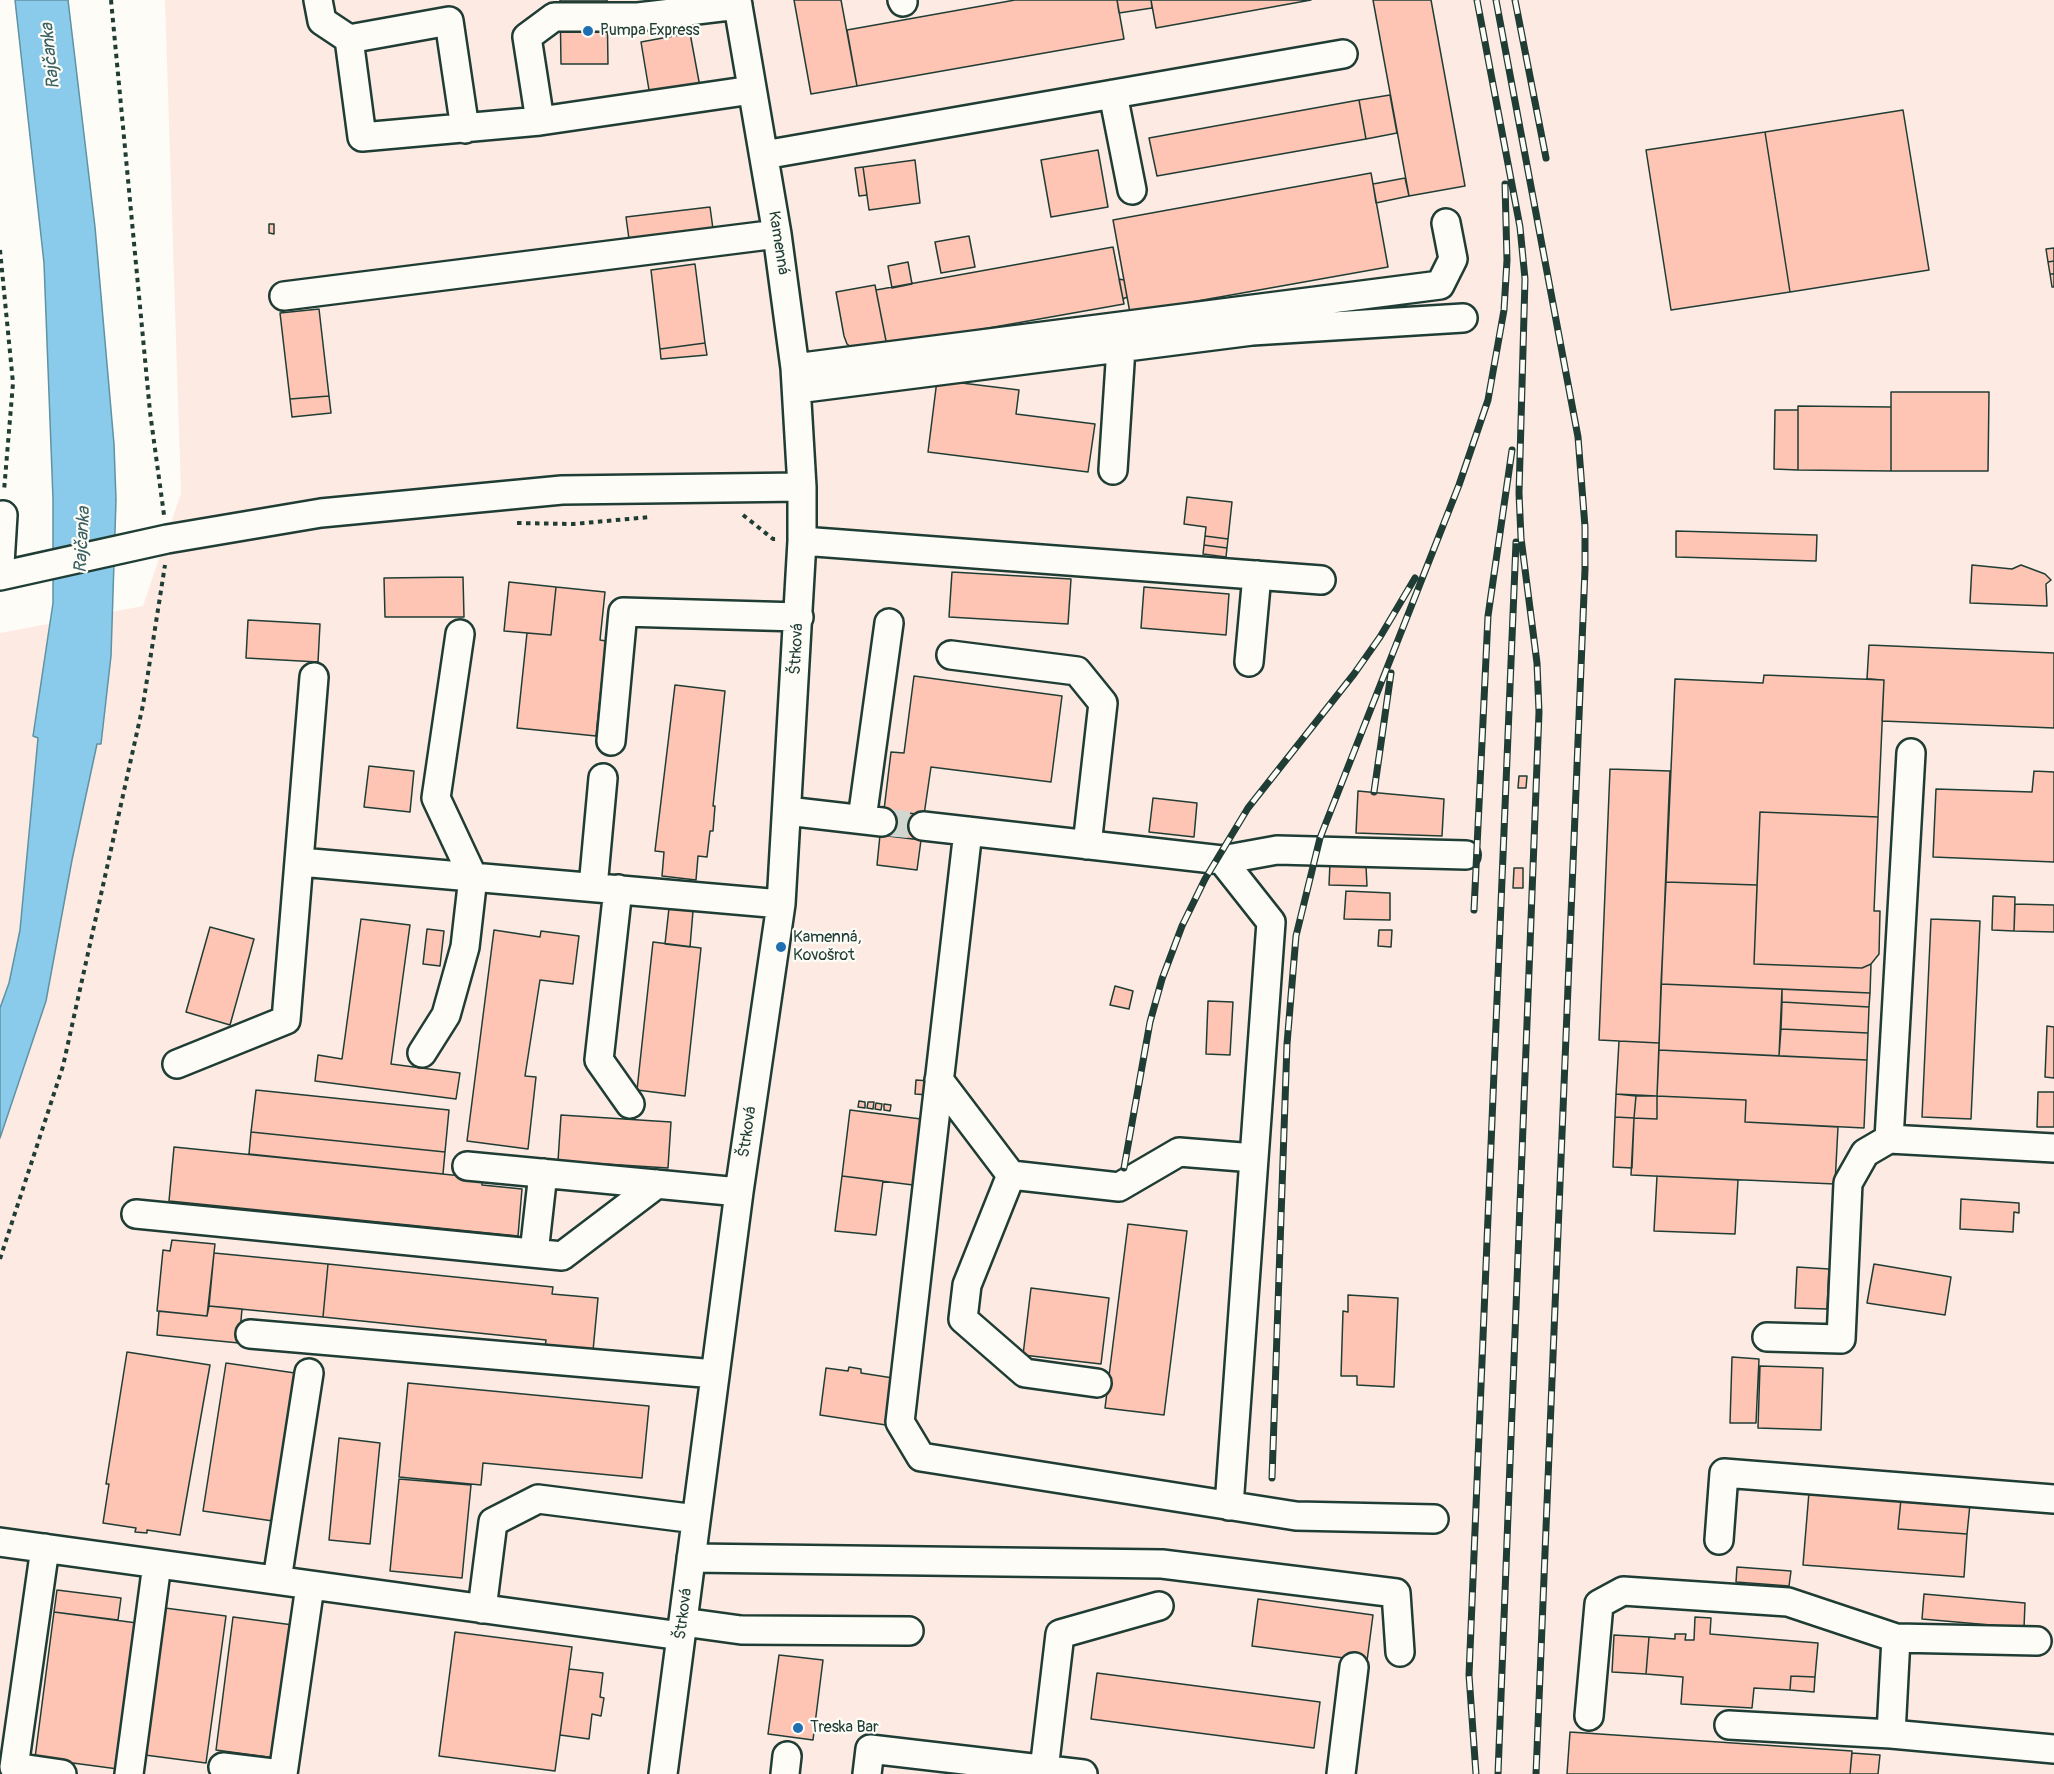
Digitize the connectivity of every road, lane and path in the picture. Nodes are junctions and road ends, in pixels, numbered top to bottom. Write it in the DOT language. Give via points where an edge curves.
graph roads {
  1 [pos="111,0"];
  2 [pos="318,0"];
  3 [pos="737,3"];
  4 [pos="349,39"];
  5 [pos="1343,54"];
  6 [pos="752,90"];
  7 [pos="1113,94"];
  8 [pos="540,121"];
  9 [pos="465,129"];
  10 [pos="764,155"];
  11 [pos="1132,190"];
  12 [pos="1446,223"];
  13 [pos="777,234"];
  14 [pos="0,250"];
  15 [pos="284,296"];
  16 [pos="1463,318"];
  17 [pos="1121,348"];
  18 [pos="796,378"];
  19 [pos="1113,470"];
  20 [pos="802,488"];
  21 [pos="736,512"];
  22 [pos="3,515"];
  23 [pos="654,517"];
  24 [pos="505,523"];
  25 [pos="802,541"];
  26 [pos="160,551"];
  27 [pos="7,570"];
  28 [pos="1257,575"];
  29 [pos="1321,580"];
  30 [pos="799,617"];
  31 [pos="889,623"];
  32 [pos="460,634"];
  33 [pos="951,655"];
  34 [pos="1249,662"];
  35 [pos="314,677"];
  36 [pos="610,741"];
  37 [pos="1911,753"];
  38 [pos="603,778"];
  39 [pos="787,811"];
  40 [pos="923,826"];
  41 [pos="968,831"];
  42 [pos="1087,845"];
  43 [pos="1466,855"];
  44 [pos="1222,860"];
  45 [pos="300,862"];
  46 [pos="473,876"];
  47 [pos="606,888"];
  48 [pos="781,904"];
  49 [pos="422,1053"];
  50 [pos="177,1064"];
  51 [pos="939,1080"];
  52 [pos="630,1104"];
  53 [pos="1889,1139"];
  54 [pos="2054,1148"];
  55 [pos="1254,1158"];
  56 [pos="467,1166"];
  57 [pos="543,1173"];
  58 [pos="1011,1175"];
  59 [pos="657,1184"];
  60 [pos="739,1192"];
  61 [pos="136,1214"];
  62 [pos="534,1253"];
  63 [pos="0,1259"];
  64 [pos="249,1334"];
  65 [pos="1767,1337"];
  66 [pos="309,1373"];
  67 [pos="716,1374"];
  68 [pos="1097,1383"];
  69 [pos="2054,1498"];
  70 [pos="1229,1506"];
  71 [pos="696,1519"];
  72 [pos="1434,1519"];
  73 [pos="1719,1540"];
  74 [pos="0,1542"];
  75 [pos="45,1548"];
  76 [pos="691,1558"];
  77 [pos="157,1564"];
  78 [pos="277,1580"];
  79 [pos="310,1586"];
  80 [pos="1159,1606"];
  81 [pos="482,1609"];
  82 [pos="682,1629"];
  83 [pos="909,1631"];
  84 [pos="1896,1638"];
  85 [pos="2037,1641"];
  86 [pos="1400,1652"];
  87 [pos="1354,1667"];
  88 [pos="1589,1716"];
  89 [pos="1729,1725"];
  90 [pos="1891,1734"];
  91 [pos="2054,1749"];
  92 [pos="223,1767"];
  93 [pos="1005,1770"];
  94 [pos="1044,1770"];
  95 [pos="62,1774"];
  96 [pos="129,1774"];
  97 [pos="282,1774"];
  98 [pos="663,1774"];
  99 [pos="867,1774"];
  100 [pos="1083,1774"];
  101 [pos="1341,1774"];
  1 -- 26 [label="path"];
  2 -- 4 [label="street" via="322,21"];
  3 -- 6 [label="street, Kamenná"];
  3 -- 8 [label="street" via="638,17 554,17 527,37"];
  4 -- 9 [label="street" via="362,137"];
  4 -- 9 [label="street" via="448,21"];
  5 -- 7 [label="street"];
  6 -- 8 [label="street"];
  6 -- 10 [label="street, Kamenná"];
  7 -- 10 [label="street"];
  7 -- 11 [label="street"];
  8 -- 9 [label="street"];
  10 -- 13 [label="street, Kamenná"];
  12 -- 18 [label="street" via="1453,260 1440,285"];
  13 -- 15 [label="street"];
  13 -- 18 [label="street, Kamenná"];
  14 -- 22 [label="path" via="13,383"];
  16 -- 17 [label="street" via="1252,331"];
  17 -- 18 [label="street"];
  17 -- 19 [label="street"];
  18 -- 20 [label="street, Kamenná"];
  20 -- 25 [label="street, Štrková"];
  20 -- 26 [label="street" via="561,490 321,513"];
  21 -- 25 [label="path" via="773,539"];
  22 -- 27 [label="street"];
  23 -- 24 [label="path" via="573,524"];
  25 -- 28 [label="street"];
  25 -- 30 [label="street, Štrková"];
  26 -- 27 [label="street"];
  26 -- 63 [label="path" via="144,705 63,1066"];
  28 -- 29 [label="street"];
  28 -- 34 [label="street"];
  30 -- 36 [label="street" via="623,612"];
  30 -- 39 [label="street, Štrková"];
  31 -- 39 [label="street" via="872,820"];
  32 -- 46 [label="street" via="436,798"];
  33 -- 42 [label="street" via="1077,670 1103,703"];
  35 -- 45 [label="street"];
  37 -- 53 [label="street"];
  38 -- 47 [label="street"];
  39 -- 48 [label="street, Štrková"];
  40 -- 41 [label="street"];
  41 -- 42 [label="street"];
  41 -- 51 [label="street"];
  42 -- 44 [label="street"];
  43 -- 44 [label="street" via="1277,850"];
  44 -- 55 [label="street" via="1271,921"];
  45 -- 46 [label="street"];
  45 -- 50 [label="street" via="286,1020"];
  46 -- 47 [label="street"];
  46 -- 49 [label="street" via="465,947 446,1015"];
  47 -- 48 [label="street"];
  47 -- 52 [label="street" via="599,1060"];
  48 -- 60 [label="street, Štrková"];
  51 -- 58 [label="street"];
  51 -- 70 [label="street" via="900,1422 921,1457"];
  53 -- 54 [label="street"];
  53 -- 65 [label="street" via="1865,1153 1848,1183 1841,1339"];
  55 -- 58 [label="street" via="1179,1152 1119,1186"];
  55 -- 70 [label="street"];
  56 -- 57 [label="street"];
  57 -- 59 [label="street"];
  57 -- 62 [label="street"];
  58 -- 68 [label="street" via="967,1285 963,1319 1025,1372"];
  59 -- 60 [label="street"];
  59 -- 62 [label="street" via="562,1256"];
  60 -- 67 [label="street, Štrková"];
  61 -- 62 [label="street"];
  64 -- 67 [label="street"];
  66 -- 78 [label="street"];
  67 -- 71 [label="street, Štrková"];
  69 -- 73 [label="street" via="1724,1473"];
  70 -- 72 [label="street" via="1296,1516"];
  71 -- 76 [label="street, Štrková"];
  71 -- 81 [label="street" via="538,1499 493,1522"];
  74 -- 75 [label="street"];
  75 -- 77 [label="street"];
  75 -- 95 [label="street" via="14,1767"];
  76 -- 82 [label="street, Štrková"];
  76 -- 86 [label="street" via="1162,1564 1396,1593"];
  77 -- 78 [label="street"];
  77 -- 96 [label="street"];
  78 -- 79 [label="street"];
  79 -- 81 [label="street"];
  79 -- 97 [label="street"];
  80 -- 94 [label="street" via="1060,1634"];
  81 -- 82 [label="street"];
  82 -- 83 [label="street"];
  82 -- 98 [label="street, Štrková"];
  84 -- 85 [label="street"];
  84 -- 88 [label="street" via="1788,1602 1623,1591 1599,1604"];
  84 -- 90 [label="street"];
  87 -- 101 [label="street"];
  89 -- 90 [label="street"];
  90 -- 91 [label="street"];
  92 -- 97 [label="street"];
  93 -- 94 [label="street"];
  93 -- 99 [label="street" via="870,1749"];
  94 -- 100 [label="street"];
}
